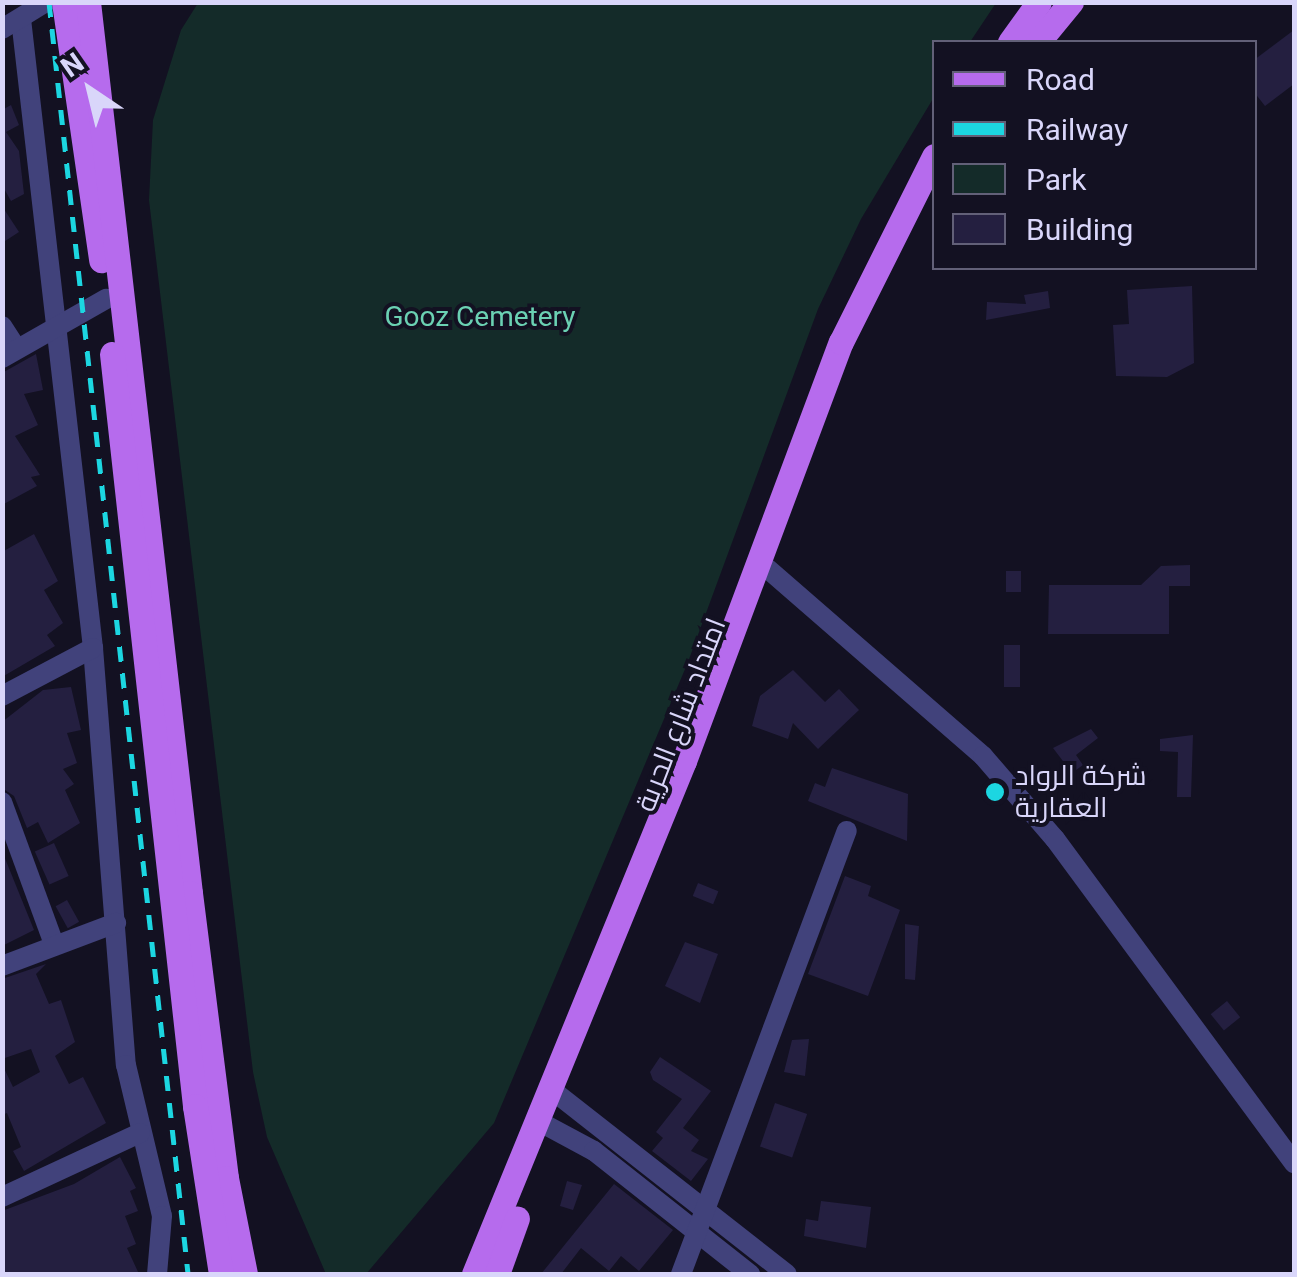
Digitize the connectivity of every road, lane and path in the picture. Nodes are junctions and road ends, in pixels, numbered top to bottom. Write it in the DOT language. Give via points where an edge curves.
graph roads {
  1 [pos="46,2"];
  2 [pos="64,2"];
  3 [pos="88,2"];
  4 [pos="1039,2"];
  5 [pos="1070,2"];
  6 [pos="12,24"];
  7 [pos="1011,40"];
  8 [pos="1040,40"];
  9 [pos="932,160"];
  10 [pos="932,187"];
  11 [pos="106,298"];
  12 [pos="2,326"];
  13 [pos="53,327"];
  14 [pos="10,354"];
  15 [pos="768,569"];
  16 [pos="94,648"];
  17 [pos="2,696"];
  18 [pos="2,802"];
  19 [pos="847,831"];
  20 [pos="116,923"];
  21 [pos="54,944"];
  22 [pos="2,966"];
  23 [pos="558,1094"];
  24 [pos="546,1125"];
  25 [pos="140,1133"];
  26 [pos="1294,1163"];
  27 [pos="5,1190"];
  28 [pos="704,1212"];
  29 [pos="697,1233"];
  30 [pos="157,1274"];
  31 [pos="220,1274"];
  32 [pos="245,1274"];
  33 [pos="474,1274"];
  34 [pos="497,1274"];
  35 [pos="681,1274"];
  36 [pos="750,1274"];
  37 [pos="787,1274"];
  1 -- 6 [label="street"];
  2 -- 11 [label="main road"];
  3 -- 32 [label="main road" via="207,1026"];
  4 -- 7 [label="main road"];
  5 -- 8 [label="main road"];
  6 -- 13 [label="street"];
  9 -- 23 [label="main road" via="841,342"];
  10 -- 15 [label="main road, امتداد شارع الحرية" via="853,344"];
  11 -- 13 [label="street"];
  11 -- 31 [label="main road" via="195,1106"];
  12 -- 14 [label="street"];
  13 -- 14 [label="street"];
  13 -- 16 [label="street"];
  15 -- 23 [label="main road, امتداد شارع الحرية"];
  15 -- 26 [label="street" via="983,756 1055,839"];
  16 -- 17 [label="street"];
  16 -- 20 [label="street"];
  18 -- 21 [label="street"];
  19 -- 28 [label="street"];
  20 -- 21 [label="street"];
  20 -- 25 [label="street" via="126,1065"];
  21 -- 22 [label="street"];
  23 -- 24 [label="main road"];
  23 -- 28 [label="street"];
  24 -- 29 [label="street" via="594,1152"];
  24 -- 33 [label="main road"];
  24 -- 34 [label="main road"];
  25 -- 27 [label="street"];
  25 -- 30 [label="street" via="162,1216"];
  28 -- 29 [label="street"];
  28 -- 37 [label="street"];
  29 -- 35 [label="street"];
  29 -- 36 [label="street"];
}
